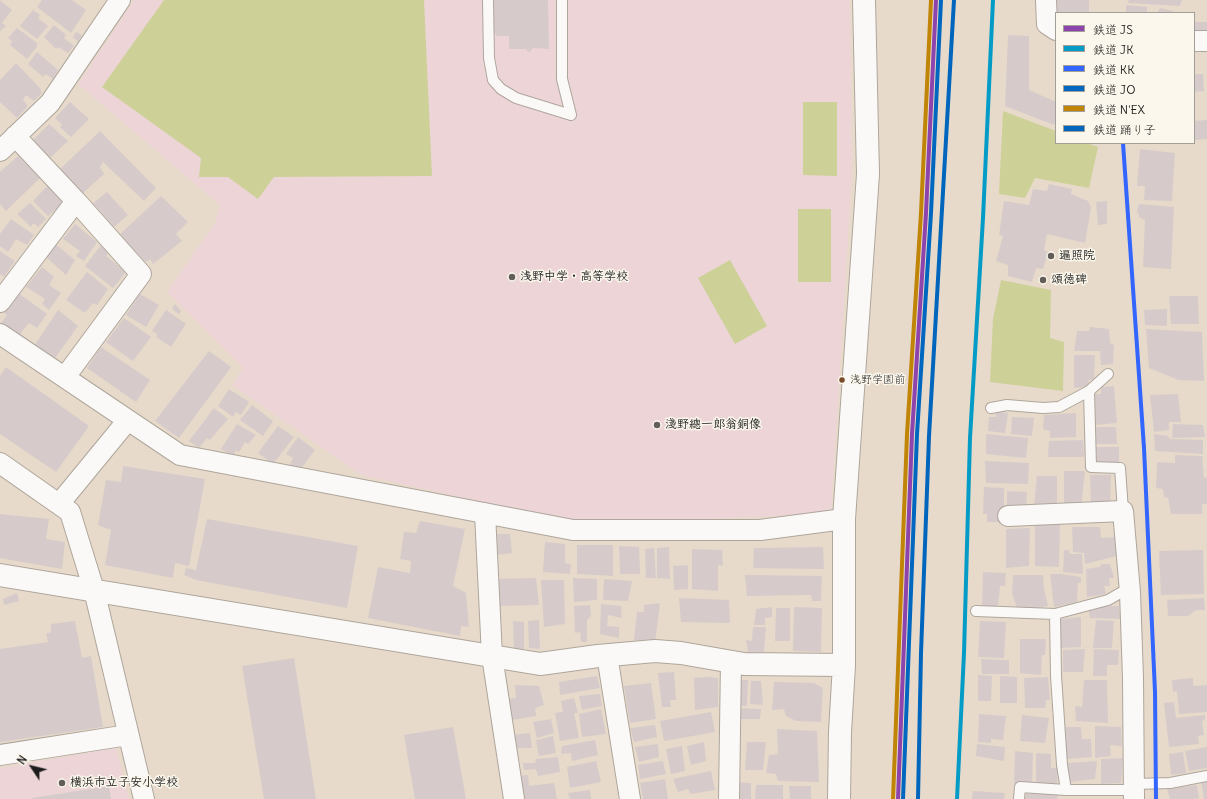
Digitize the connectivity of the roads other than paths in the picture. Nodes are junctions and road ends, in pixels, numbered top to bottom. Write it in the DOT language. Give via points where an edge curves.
graph roads {
  1 [pos="120,0"];
  2 [pos="488,0"];
  3 [pos="562,0"];
  4 [pos="864,0"];
  5 [pos="1046,0"];
  6 [pos="1055,29"];
  7 [pos="1195,41"];
  8 [pos="1207,41"];
  9 [pos="15,136"];
  10 [pos="0,151"];
  11 [pos="76,201"];
  12 [pos="0,302"];
  13 [pos="0,334"];
  14 [pos="1108,374"];
  15 [pos="65,377"];
  16 [pos="1089,391"];
  17 [pos="991,408"];
  18 [pos="128,420"];
  19 [pos="0,463"];
  20 [pos="59,504"];
  21 [pos="1123,511"];
  22 [pos="485,513"];
  23 [pos="1008,516"];
  24 [pos="844,519"];
  25 [pos="0,574"];
  26 [pos="1129,588"];
  27 [pos="94,590"];
  28 [pos="976,611"];
  29 [pos="1055,614"];
  30 [pos="607,655"];
  31 [pos="492,656"];
  32 [pos="731,662"];
  33 [pos="844,665"];
  34 [pos="128,735"];
  35 [pos="0,755"];
  36 [pos="1207,776"];
  37 [pos="1066,790"];
  38 [pos="1134,791"];
  39 [pos="144,799"];
  40 [pos="514,799"];
  41 [pos="630,799"];
  42 [pos="729,799"];
  43 [pos="839,799"];
  44 [pos="1019,799"];
  1 -- 9 [label="street" via="50,103"];
  2 -- 3 [label="lane" via="489,58 493,80 501,89 516,98 571,115 562,79"];
  4 -- 24 [label="street" via="868,174"];
  5 -- 6 [label="street" via="1046,24"];
  7 -- 8 [label="street"];
  9 -- 10 [label="street"];
  9 -- 11 [label="street"];
  11 -- 12 [label="street"];
  11 -- 15 [label="street" via="141,274"];
  13 -- 15 [label="street"];
  14 -- 16 [label="lane"];
  15 -- 18 [label="street"];
  16 -- 17 [label="lane" via="1059,408 1007,404"];
  16 -- 21 [label="lane" via="1092,467 1120,468"];
  18 -- 20 [label="street"];
  18 -- 22 [label="street" via="180,455"];
  19 -- 20 [label="street"];
  20 -- 27 [label="street" via="70,512"];
  21 -- 23 [label="street"];
  21 -- 26 [label="street"];
  22 -- 24 [label="street" via="573,530 760,530"];
  22 -- 31 [label="street"];
  24 -- 33 [label="street"];
  25 -- 27 [label="street"];
  26 -- 29 [label="lane" via="1108,600"];
  26 -- 38 [label="street"];
  27 -- 31 [label="street"];
  27 -- 34 [label="street"];
  28 -- 29 [label="lane"];
  29 -- 37 [label="lane" via="1056,676"];
  30 -- 31 [label="street" via="540,664"];
  30 -- 32 [label="street" via="655,651"];
  30 -- 41 [label="street"];
  31 -- 40 [label="street"];
  32 -- 33 [label="street"];
  32 -- 42 [label="street"];
  33 -- 43 [label="street"];
  34 -- 35 [label="street"];
  34 -- 39 [label="street"];
  36 -- 38 [label="lane"];
  37 -- 38 [label="lane"];
  37 -- 44 [label="lane" via="1020,788"];
}
